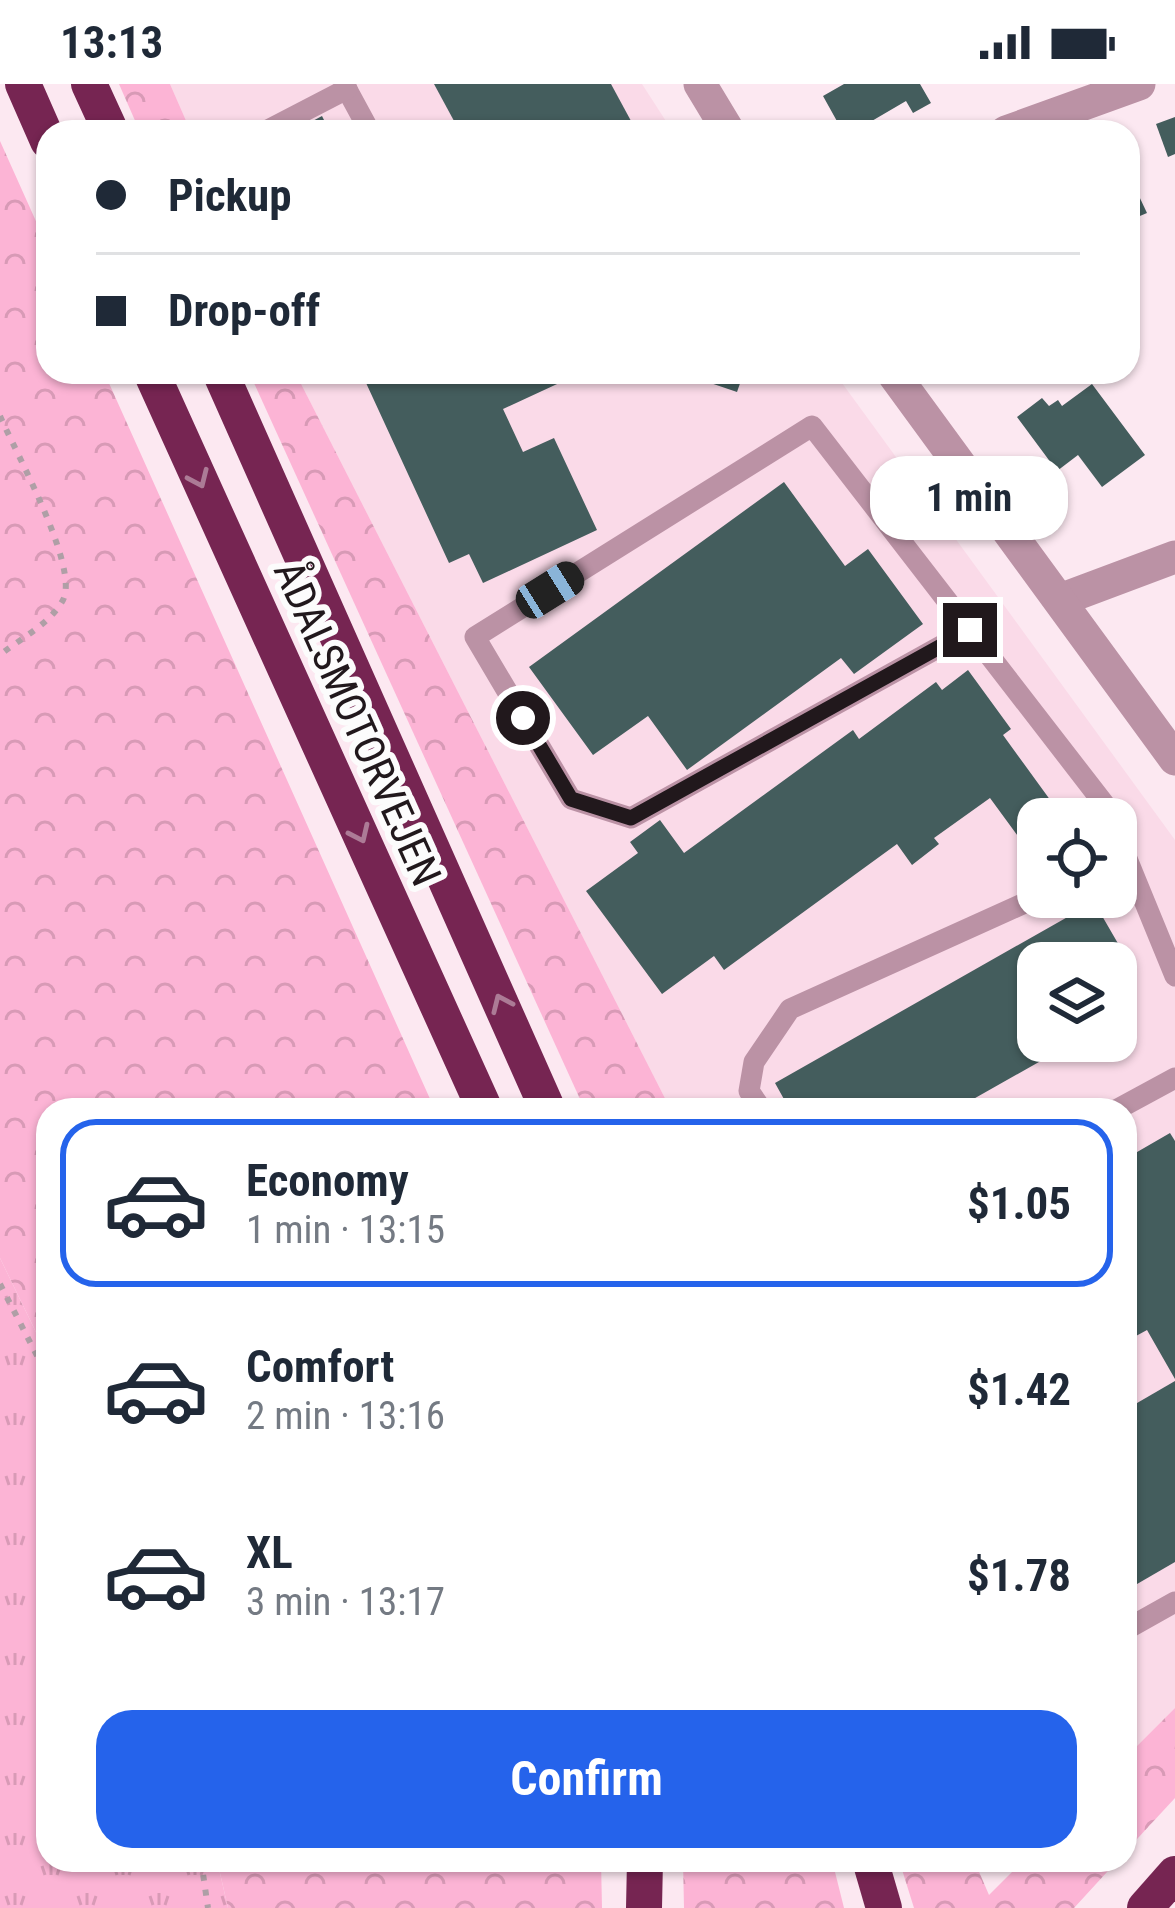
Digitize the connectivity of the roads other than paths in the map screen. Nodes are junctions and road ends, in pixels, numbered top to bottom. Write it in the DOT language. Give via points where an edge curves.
graph roads {
  1 [pos="23,84"];
  2 [pos="89,84"];
  3 [pos="700,84"];
  4 [pos="1139,84"];
  5 [pos="345,87"];
  6 [pos="39,120"];
  7 [pos="106,120"];
  8 [pos="285,120"];
  9 [pos="363,120"];
  10 [pos="722,120"];
  11 [pos="1039,120"];
  12 [pos="156,384"];
  13 [pos="225,384"];
  14 [pos="901,384"];
  15 [pos="1175,557"];
  16 [pos="1060,600"];
  17 [pos="970,630"];
  18 [pos="1175,759"];
  19 [pos="1100,798"];
  20 [pos="1137,894"];
  21 [pos="1017,906"];
  22 [pos="1175,976"];
  23 [pos="1172,1087"];
  24 [pos="480,1098"];
  25 [pos="543,1098"];
  26 [pos="754,1098"];
  27 [pos="1137,1101"];
  28 [pos="1175,1602"];
  29 [pos="1137,1623"];
  30 [pos="645,1872"];
  31 [pos="873,1872"];
  32 [pos="1175,1874"];
  33 [pos="644,1908"];
  34 [pos="884,1908"];
  35 [pos="1144,1908"];
  1 -- 6 [label="highway"];
  2 -- 7 [label="highway"];
  3 -- 10 [label="street"];
  4 -- 11 [label="street"];
  5 -- 8 [label="lane"];
  5 -- 9 [label="lane"];
  12 -- 24 [label="highway, ÅDALSMOTORVEJEN, one-way"];
  25 -- 13 [label="highway, ÅDALSMOTORVEJEN, one-way"];
  14 -- 16 [label="street"];
  15 -- 16 [label="street"];
  16 -- 18 [label="street"];
  17 -- 17 [label="lane" via="812,427 475,637 571,799 631,818"];
  17 -- 19 [label="lane"];
  20 -- 22 [label="lane"];
  21 -- 26 [label="lane" via="790,1009 754,1062"];
  23 -- 27 [label="lane"];
  28 -- 29 [label="lane"];
  30 -- 33 [label="highway"];
  31 -- 34 [label="highway"];
  32 -- 35 [label="highway"];
}
